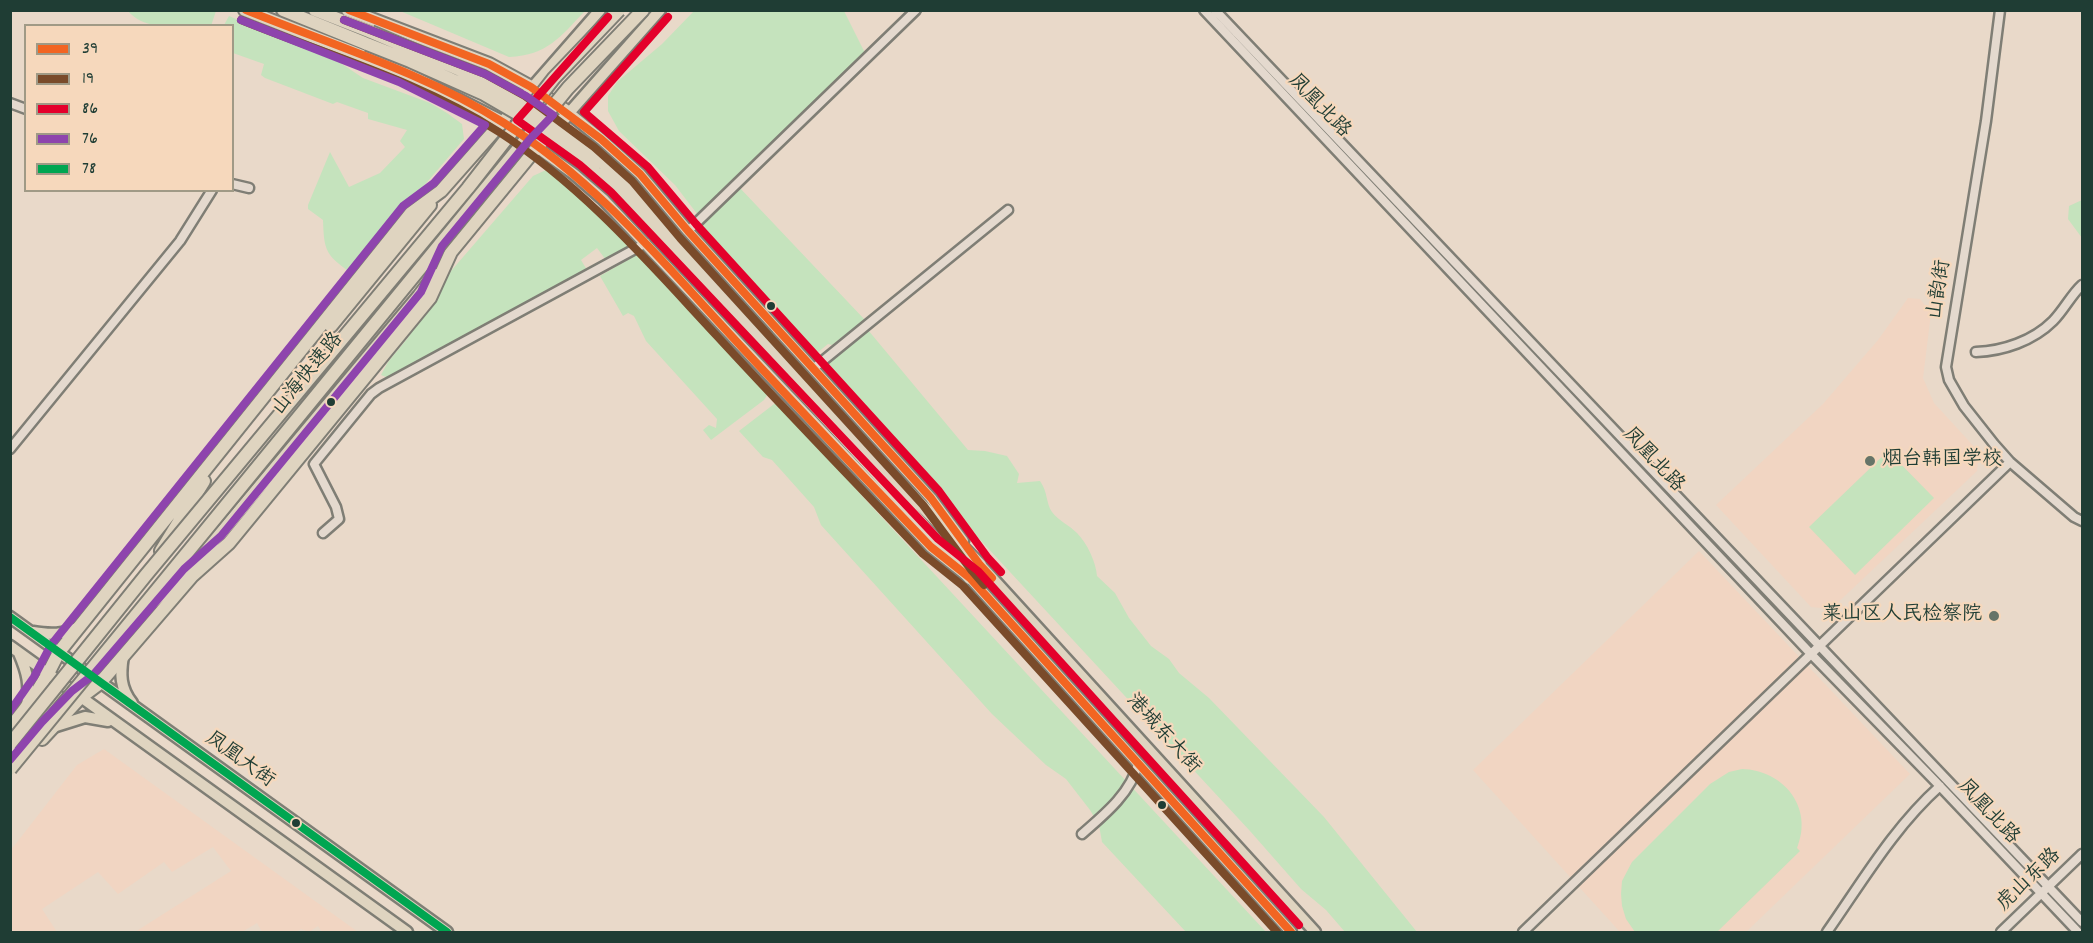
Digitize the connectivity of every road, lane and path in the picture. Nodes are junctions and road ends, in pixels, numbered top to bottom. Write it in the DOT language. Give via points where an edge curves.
graph roads {
  1 [pos="245,10"];
  2 [pos="283,10"];
  3 [pos="315,10"];
  4 [pos="348,10"];
  5 [pos="600,10"];
  6 [pos="619,10"];
  7 [pos="643,10"];
  8 [pos="660,10"];
  9 [pos="916,10"];
  10 [pos="1204,10"];
  11 [pos="1215,10"];
  12 [pos="2000,10"];
  13 [pos="369,38"];
  14 [pos="531,87"];
  15 [pos="569,113"];
  16 [pos="502,122"];
  17 [pos="538,146"];
  18 [pos="234,184"];
  19 [pos="249,188"];
  20 [pos="441,191"];
  21 [pos="211,192"];
  22 [pos="1008,210"];
  23 [pos="688,231"];
  24 [pos="646,243"];
  25 [pos="451,252"];
  26 [pos="2082,285"];
  27 [pos="763,341"];
  28 [pos="1976,352"];
  29 [pos="814,368"];
  30 [pos="10,449"];
  31 [pos="2010,462"];
  32 [pos="2082,521"];
  33 [pos="323,533"];
  34 [pos="980,564"];
  35 [pos="147,575"];
  36 [pos="970,578"];
  37 [pos="10,617"];
  38 [pos="133,622"];
  39 [pos="81,625"];
  40 [pos="30,631"];
  41 [pos="1819,647"];
  42 [pos="15,649"];
  43 [pos="59,652"];
  44 [pos="1811,654"];
  45 [pos="123,655"];
  46 [pos="49,673"];
  47 [pos="100,683"];
  48 [pos="80,698"];
  49 [pos="27,708"];
  50 [pos="138,710"];
  51 [pos="118,724"];
  52 [pos="10,728"];
  53 [pos="51,729"];
  54 [pos="10,744"];
  55 [pos="1138,764"];
  56 [pos="10,769"];
  57 [pos="10,777"];
  58 [pos="1940,786"];
  59 [pos="1082,834"];
  60 [pos="2082,854"];
  61 [pos="2049,887"];
  62 [pos="2041,894"];
  63 [pos="2082,922"];
  64 [pos="407,933"];
  65 [pos="447,933"];
  66 [pos="1291,933"];
  67 [pos="1315,933"];
  68 [pos="1523,933"];
  69 [pos="1827,933"];
  70 [pos="2001,933"];
  71 [pos="2078,933"];
  1 -- 16 [label="highway, 港城东大街" via="403,72"];
  2 -- 13 [label="highway, 港城东大街"];
  3 -- 13 [label="highway, 港城东大街"];
  4 -- 14 [label="highway, 港城东大街" via="489,64"];
  5 -- 14 [label="main road"];
  6 -- 35 [label="highway, 山海快速路, bridge" via="554,78 468,188"];
  7 -- 38 [label="highway, 山海快速路, bridge" via="568,88"];
  8 -- 15 [label="main road"];
  9 -- 23 [label="street"];
  10 -- 44 [label="street, 凤凰北路"];
  11 -- 41 [label="street, 凤凰北路"];
  12 -- 31 [label="street, 山韵街" via="1946,367 1948,380 1964,406"];
  13 -- 27 [label="highway, 港城东大街, bridge" via="458,69 511,97 570,136 603,163"];
  14 -- 15 [label="highway, 港城东大街"];
  14 -- 16 [label="main road"];
  15 -- 17 [label="highway"];
  15 -- 23 [label="main road, 港城东大街" via="640,174"];
  16 -- 17 [label="main road, 港城东大街"];
  16 -- 20 [label="highway"];
  17 -- 24 [label="main road, 港城东大街" via="603,199"];
  17 -- 25 [label="highway"];
  18 -- 19 [label="street"];
  20 -- 35 [label="highway, bridge" via="208,476"];
  20 -- 39 [label="highway" via="411,213"];
  21 -- 30 [label="street" via="180,241"];
  22 -- 29 [label="street"];
  23 -- 29 [label="main road, 港城东大街"];
  24 -- 33 [label="street" via="371,394 314,464 339,519"];
  24 -- 36 [label="main road, 港城东大街" via="931,547"];
  25 -- 38 [label="highway, bridge" via="419,296 221,533"];
  25 -- 45 [label="highway" via="430,298 229,543 192,576"];
  26 -- 28 [label="street" via="2037,334 1998,351"];
  27 -- 34 [label="highway, 港城东大街"];
  27 -- 36 [label="highway, 港城东大街"];
  29 -- 34 [label="main road, 港城东大街" via="931,498"];
  31 -- 32 [label="street, 山韵街"];
  31 -- 41 [label="street"];
  34 -- 67 [label="main road, 港城东大街"];
  35 -- 54 [label="highway, 山海快速路, bridge"];
  36 -- 55 [label="main road, 港城东大街"];
  37 -- 40 [label="main road, 凤凰大街"];
  38 -- 56 [label="highway, 山海快速路, bridge"];
  39 -- 40 [label="main road" via="58,635"];
  39 -- 43 [label="highway"];
  40 -- 43 [label="main road, 凤凰大街"];
  41 -- 44 [label="street"];
  41 -- 61 [label="street, 凤凰北路"];
  42 -- 46 [label="main road, 凤凰大街"];
  42 -- 49 [label="main road" via="27,674"];
  43 -- 46 [label="highway"];
  43 -- 47 [label="main road, 凤凰大街"];
  44 -- 58 [label="street, 凤凰北路"];
  44 -- 68 [label="street"];
  45 -- 47 [label="highway"];
  45 -- 50 [label="main road" via="121,682"];
  46 -- 48 [label="main road, 凤凰大街"];
  46 -- 49 [label="highway"];
  47 -- 48 [label="highway"];
  47 -- 50 [label="main road, 凤凰大街"];
  48 -- 51 [label="main road, 凤凰大街"];
  48 -- 53 [label="highway"];
  49 -- 52 [label="highway"];
  50 -- 65 [label="main road, 凤凰大街"];
  51 -- 53 [label="main road" via="85,717"];
  51 -- 64 [label="main road, 凤凰大街"];
  53 -- 57 [label="highway"];
  55 -- 59 [label="street" via="1134,780"];
  55 -- 66 [label="main road, 港城东大街"];
  58 -- 62 [label="street, 凤凰北路"];
  58 -- 69 [label="street" via="1894,836"];
  60 -- 61 [label="street, 虎山东路"];
  61 -- 62 [label="street, 虎山东路"];
  61 -- 63 [label="street, 凤凰北路"];
  62 -- 70 [label="street, 虎山东路"];
  62 -- 71 [label="street, 凤凰北路"];
}
